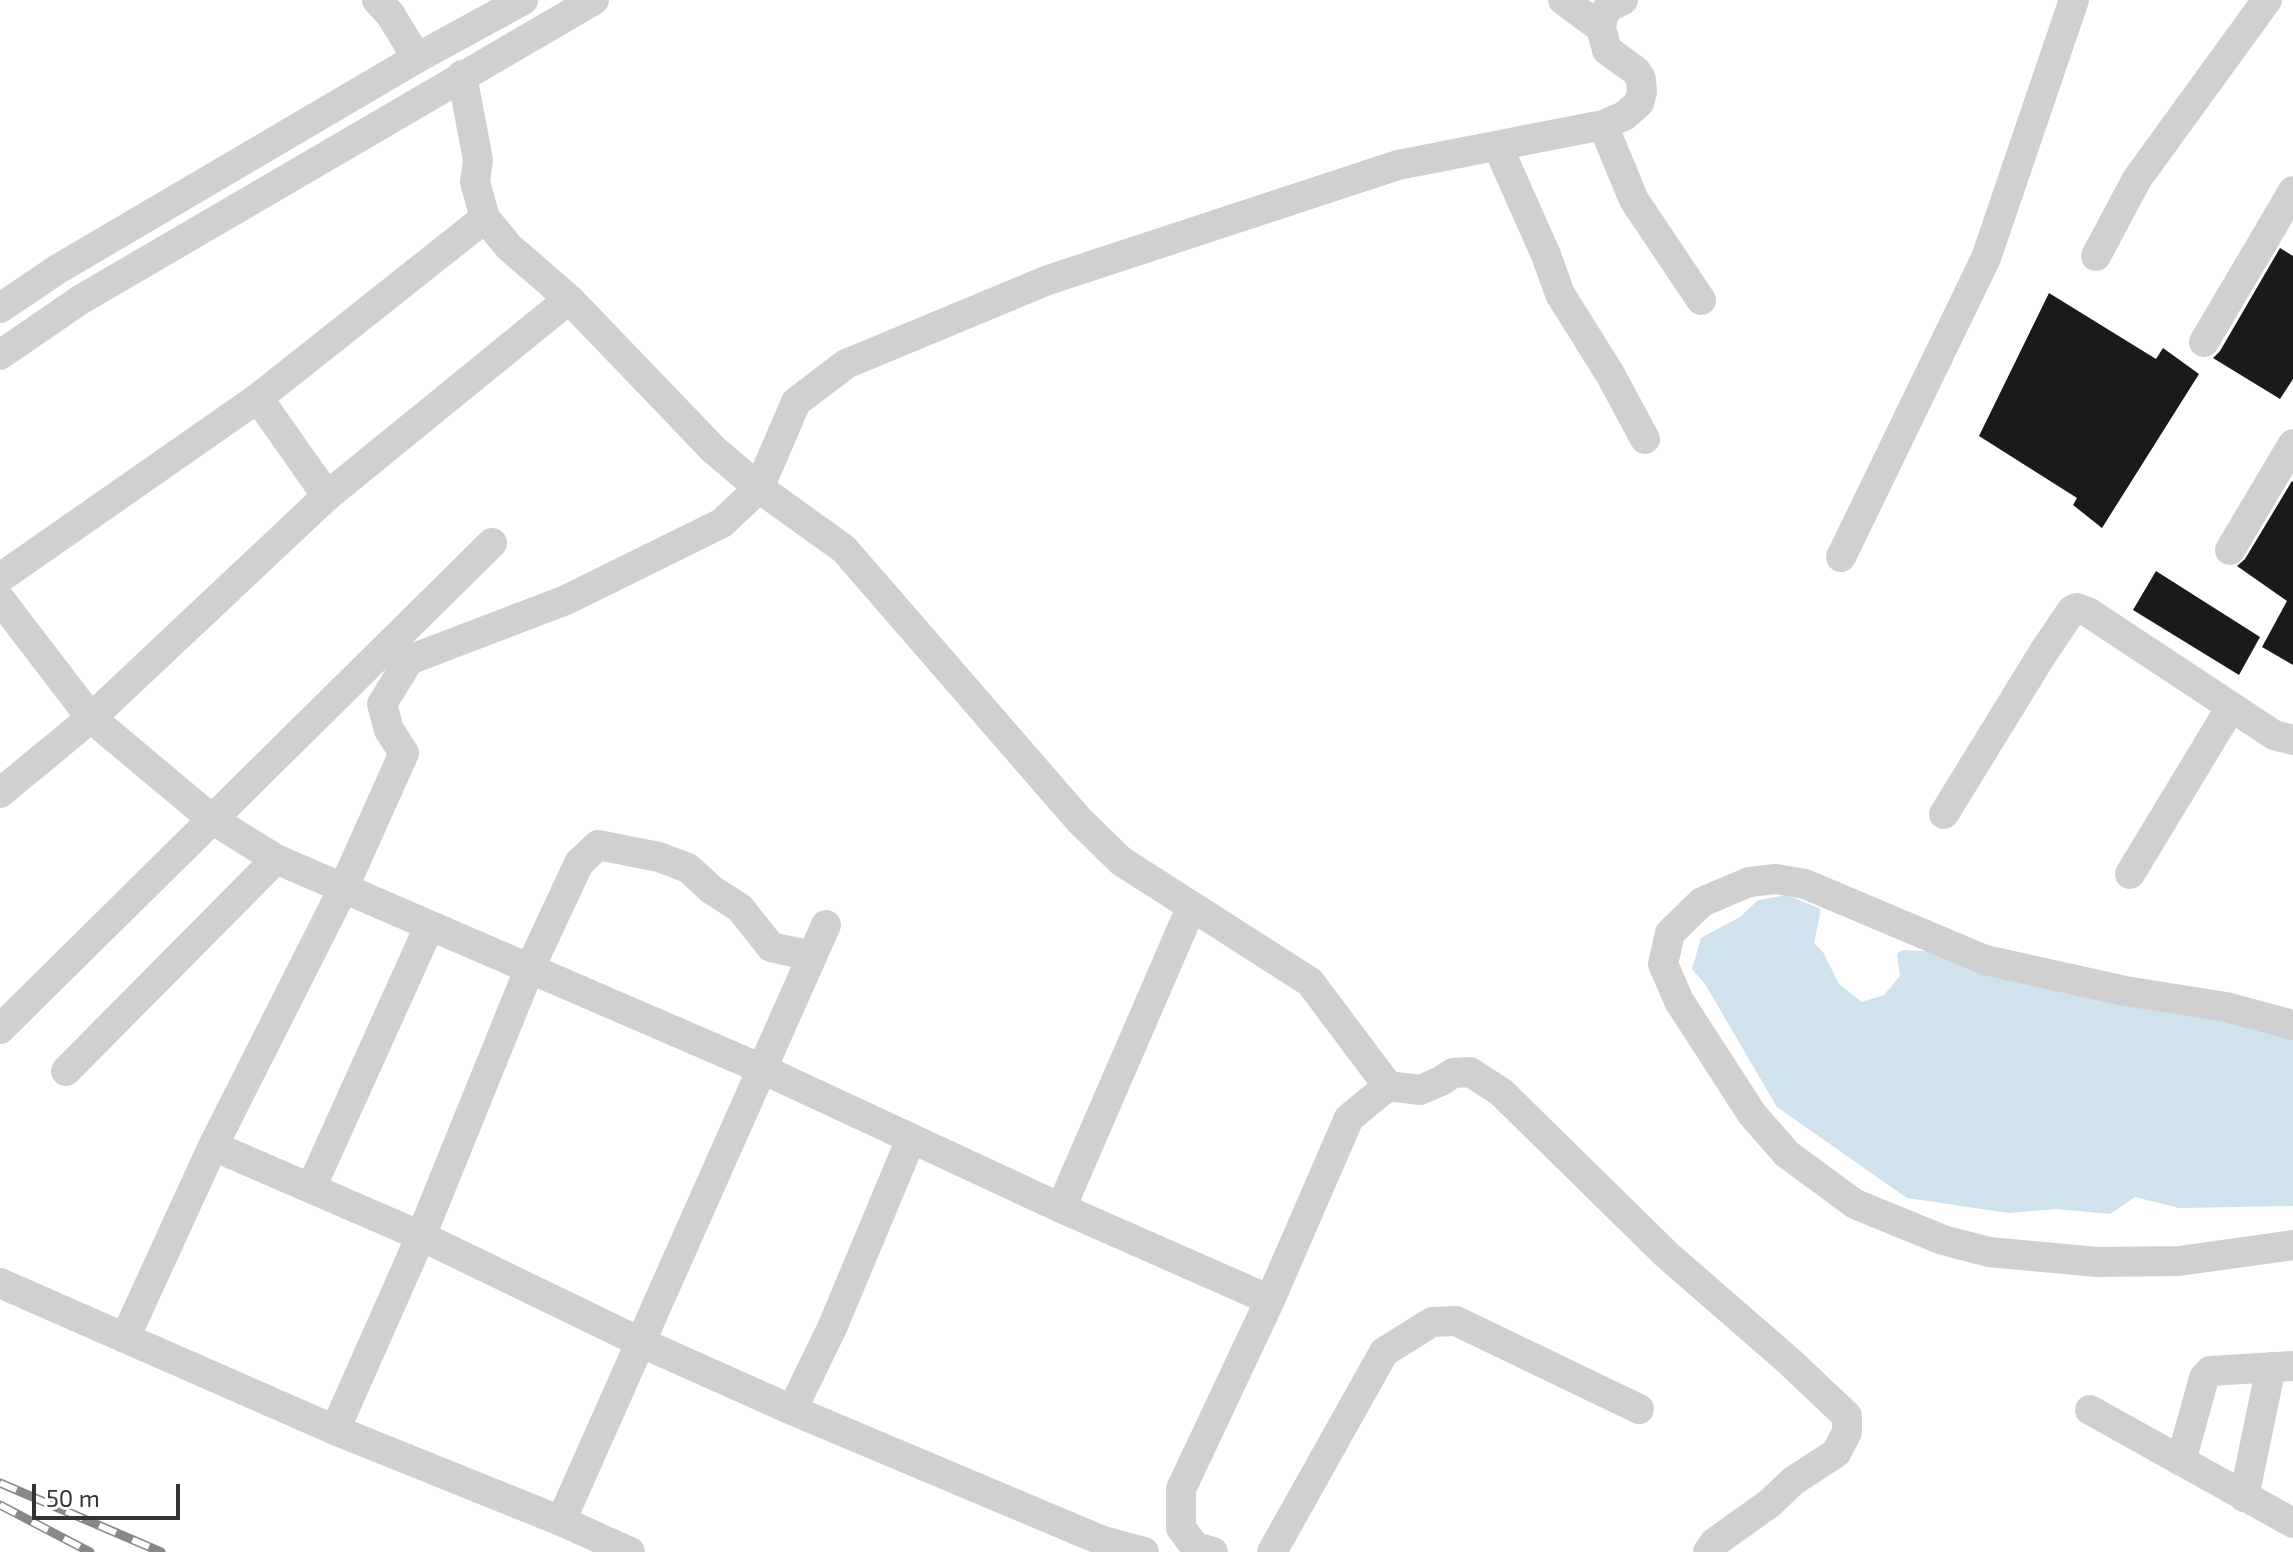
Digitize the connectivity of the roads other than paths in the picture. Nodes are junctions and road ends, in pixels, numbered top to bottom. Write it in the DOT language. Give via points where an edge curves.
graph roads {
  1 [pos="377,0"];
  2 [pos="523,0"];
  3 [pos="594,0"];
  4 [pos="1563,0"];
  5 [pos="1623,0"];
  6 [pos="2074,0"];
  7 [pos="2267,0"];
  8 [pos="1601,28"];
  9 [pos="417,58"];
  10 [pos="462,75"];
  11 [pos="1603,125"];
  12 [pos="1498,147"];
  13 [pos="2293,191"];
  14 [pos="485,218"];
  15 [pos="2096,256"];
  16 [pos="58,269"];
  17 [pos="569,299"];
  18 [pos="80,300"];
  19 [pos="1701,300"];
  20 [pos="0,308"];
  21 [pos="2204,342"];
  22 [pos="0,355"];
  23 [pos="258,398"];
  24 [pos="1645,439"];
  25 [pos="2293,444"];
  26 [pos="759,488"];
  27 [pos="327,496"];
  28 [pos="492,543"];
  29 [pos="2230,550"];
  30 [pos="1841,557"];
  31 [pos="0,578"];
  32 [pos="0,599"];
  33 [pos="2231,707"];
  34 [pos="91,718"];
  35 [pos="2293,740"];
  36 [pos="0,793"];
  37 [pos="1944,814"];
  38 [pos="213,820"];
  39 [pos="276,859"];
  40 [pos="2130,874"];
  41 [pos="343,889"];
  42 [pos="1191,908"];
  43 [pos="826,925"];
  44 [pos="429,927"];
  45 [pos="812,956"];
  46 [pos="529,970"];
  47 [pos="2293,1025"];
  48 [pos="0,1029"];
  49 [pos="762,1069"];
  50 [pos="66,1071"];
  51 [pos="1388,1086"];
  52 [pos="911,1139"];
  53 [pos="213,1146"];
  54 [pos="311,1188"];
  55 [pos="1061,1208"];
  56 [pos="421,1236"];
  57 [pos="2293,1245"];
  58 [pos="0,1283"];
  59 [pos="1270,1300"];
  60 [pos="125,1338"];
  61 [pos="640,1342"];
  62 [pos="2282,1366"];
  63 [pos="1639,1409"];
  64 [pos="792,1410"];
  65 [pos="2090,1410"];
  66 [pos="335,1430"];
  67 [pos="2181,1461"];
  68 [pos="2244,1497"];
  69 [pos="561,1521"];
  70 [pos="2293,1523"];
  71 [pos="1204,1550"];
  72 [pos="630,1552"];
  73 [pos="1146,1552"];
  74 [pos="1272,1552"];
  75 [pos="1708,1552"];
  1 -- 9 [label="street"];
  2 -- 9 [label="street"];
  3 -- 10 [label="street"];
  4 -- 8 [label="street"];
  5 -- 8 [label="street" via="1609,7"];
  6 -- 30 [label="street" via="1986,258"];
  7 -- 15 [label="street" via="2137,179"];
  8 -- 11 [label="street" via="1607,50 1636,71 1642,92 1633,110"];
  9 -- 16 [label="street"];
  10 -- 14 [label="street" via="478,160 475,182"];
  10 -- 18 [label="street"];
  11 -- 12 [label="street"];
  11 -- 19 [label="street" via="1634,200"];
  12 -- 24 [label="street" via="1560,294"];
  12 -- 26 [label="street" via="1398,165 1048,280 846,364 796,402"];
  13 -- 21 [label="street"];
  14 -- 17 [label="street" via="509,247"];
  14 -- 23 [label="street"];
  16 -- 18 [label="street"];
  16 -- 20 [label="street"];
  17 -- 26 [label="street" via="714,450"];
  17 -- 27 [label="street"];
  18 -- 22 [label="street"];
  23 -- 27 [label="street"];
  23 -- 31 [label="street"];
  25 -- 29 [label="street"];
  26 -- 41 [label="street" via="722,523 566,600 409,660 382,704 389,730 404,753"];
  26 -- 42 [label="street" via="844,549 1079,820 1121,861"];
  27 -- 34 [label="street"];
  28 -- 38 [label="street"];
  32 -- 34 [label="street"];
  33 -- 35 [label="street" via="2274,735"];
  33 -- 37 [label="street" via="2077,608 2043,653"];
  33 -- 40 [label="street"];
  34 -- 36 [label="street"];
  34 -- 38 [label="street"];
  38 -- 39 [label="street"];
  38 -- 48 [label="street"];
  39 -- 41 [label="street"];
  39 -- 50 [label="street"];
  41 -- 44 [label="street"];
  41 -- 53 [label="street"];
  42 -- 51 [label="street" via="1310,982"];
  42 -- 55 [label="street"];
  43 -- 45 [label="street"];
  44 -- 46 [label="street"];
  44 -- 54 [label="street"];
  45 -- 46 [label="street" via="771,947 740,908 688,868 598,845 579,863"];
  45 -- 49 [label="street"];
  46 -- 49 [label="street"];
  46 -- 56 [label="street"];
  47 -- 57 [label="street" via="1985,960 1805,884 1776,879 1749,882 1702,902 1670,933 1663,964 1679,1001 1752,1114 1787,1154 1855,1204 1943,1240 1989,1252 2097,1262 2179,1261"];
  49 -- 52 [label="street"];
  49 -- 61 [label="street"];
  51 -- 59 [label="street" via="1349,1118"];
  51 -- 75 [label="street" via="1420,1090 1453,1073 1470,1072 1501,1092 1667,1255 1847,1416 1847,1432 1836,1453 1793,1481"];
  52 -- 55 [label="street"];
  52 -- 64 [label="street"];
  53 -- 54 [label="street"];
  53 -- 60 [label="street"];
  54 -- 56 [label="street"];
  55 -- 59 [label="street"];
  56 -- 61 [label="street"];
  56 -- 66 [label="street"];
  58 -- 60 [label="street"];
  59 -- 71 [label="street" via="1181,1489 1181,1528"];
  60 -- 66 [label="street"];
  61 -- 64 [label="street"];
  61 -- 69 [label="street"];
  62 -- 67 [label="street" via="2214,1369 2206,1374"];
  62 -- 68 [label="street"];
  63 -- 74 [label="street" via="1456,1321 1432,1322 1384,1352"];
  64 -- 73 [label="street" via="1103,1541"];
  65 -- 67 [label="street"];
  66 -- 69 [label="street"];
  67 -- 68 [label="street"];
  68 -- 70 [label="street"];
  69 -- 72 [label="street"];
  71 -- 73 [label="street"];
}
